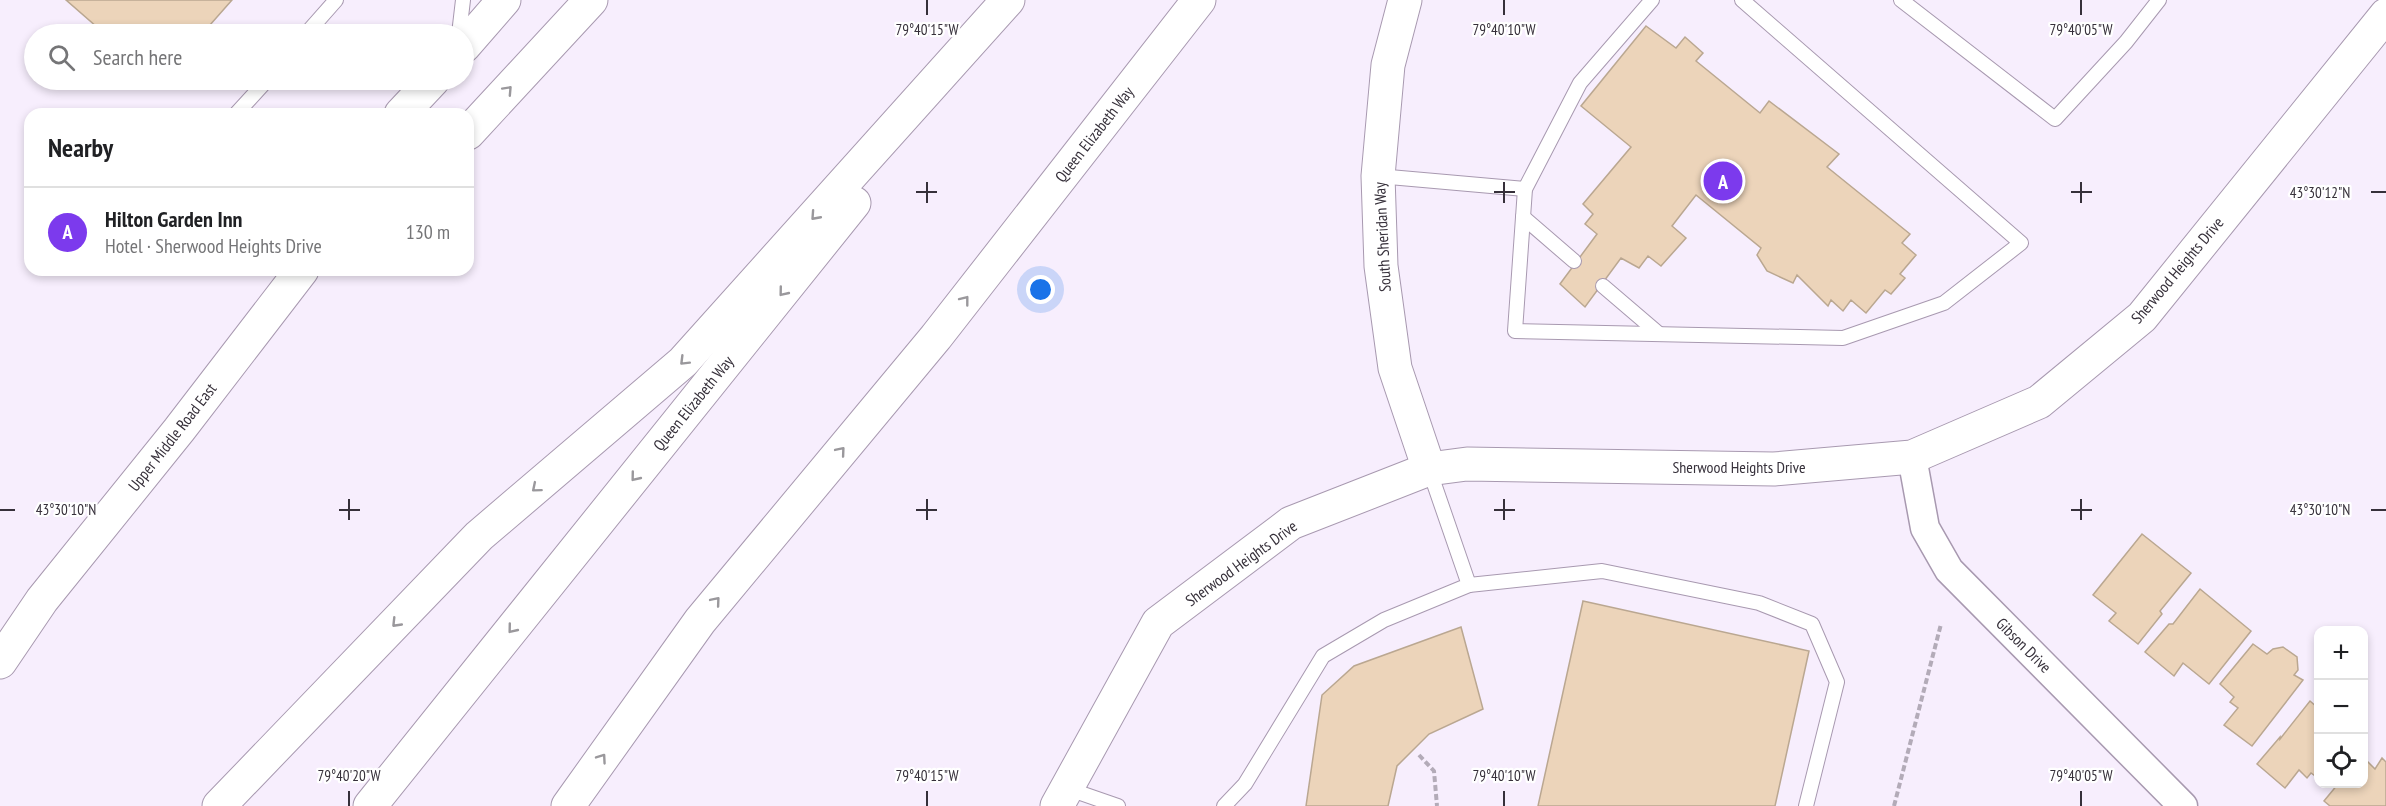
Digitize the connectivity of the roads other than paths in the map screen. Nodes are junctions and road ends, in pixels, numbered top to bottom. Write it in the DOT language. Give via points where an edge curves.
graph roads {
  1 [pos="336,0"];
  2 [pos="463,0"];
  3 [pos="504,0"];
  4 [pos="591,0"];
  5 [pos="1008,0"];
  6 [pos="1016,0"];
  7 [pos="1199,0"];
  8 [pos="1405,0"];
  9 [pos="1652,0"];
  10 [pos="1742,0"];
  11 [pos="1901,0"];
  12 [pos="2159,0"];
  13 [pos="2386,15"];
  14 [pos="315,24"];
  15 [pos="460,24"];
  16 [pos="474,34"];
  17 [pos="258,90"];
  18 [pos="424,90"];
  19 [pos="241,108"];
  20 [pos="407,108"];
  21 [pos="474,127"];
  22 [pos="1378,176"];
  23 [pos="1525,189"];
  24 [pos="1523,217"];
  25 [pos="1574,261"];
  26 [pos="297,276"];
  27 [pos="1603,286"];
  28 [pos="1658,333"];
  29 [pos="1912,458"];
  30 [pos="1430,470"];
  31 [pos="1469,585"];
  32 [pos="0,662"];
  33 [pos="1061,797"];
  34 [pos="219,806"];
  35 [pos="370,806"];
  36 [pos="568,806"];
  37 [pos="1118,806"];
  38 [pos="1224,806"];
  39 [pos="1806,806"];
  40 [pos="2183,806"];
  1 -- 14 [label="lane"];
  2 -- 15 [label="lane"];
  3 -- 16 [label="main road"];
  21 -- 4 [label="main road, one-way"];
  5 -- 34 [label="main road, one-way" via="683,362 479,536"];
  6 -- 35 [label="main road, Queen Elizabeth Way, one-way"];
  36 -- 7 [label="main road, Queen Elizabeth Way, one-way" via="700,621 936,337"];
  8 -- 22 [label="main road, South Sheridan Way" via="1388,65"];
  9 -- 23 [label="lane" via="1580,83"];
  10 -- 28 [label="lane" via="2020,243 1944,303 1843,338"];
  11 -- 12 [label="lane" via="2055,119"];
  13 -- 29 [label="main road, Sherwood Heights Drive" via="2142,317 2039,402"];
  17 -- 19 [label="lane"];
  18 -- 20 [label="main road"];
  22 -- 23 [label="lane"];
  22 -- 30 [label="main road, South Sheridan Way" via="1381,266 1395,368"];
  23 -- 24 [label="lane"];
  24 -- 25 [label="lane"];
  24 -- 28 [label="lane" via="1515,331"];
  26 -- 32 [label="main road, Upper Middle Road East" via="42,600"];
  27 -- 28 [label="lane"];
  29 -- 30 [label="main road, Sherwood Heights Drive" via="1774,470 1467,464"];
  29 -- 40 [label="street, Gibson Drive" via="1925,528 1949,570"];
  30 -- 31 [label="lane"];
  30 -- 33 [label="main road, Sherwood Heights Drive" via="1292,523 1158,622"];
  31 -- 38 [label="lane" via="1384,620 1323,656 1245,784"];
  31 -- 39 [label="lane" via="1602,571 1759,603 1812,624 1837,682"];
  33 -- 37 [label="lane"];
}
